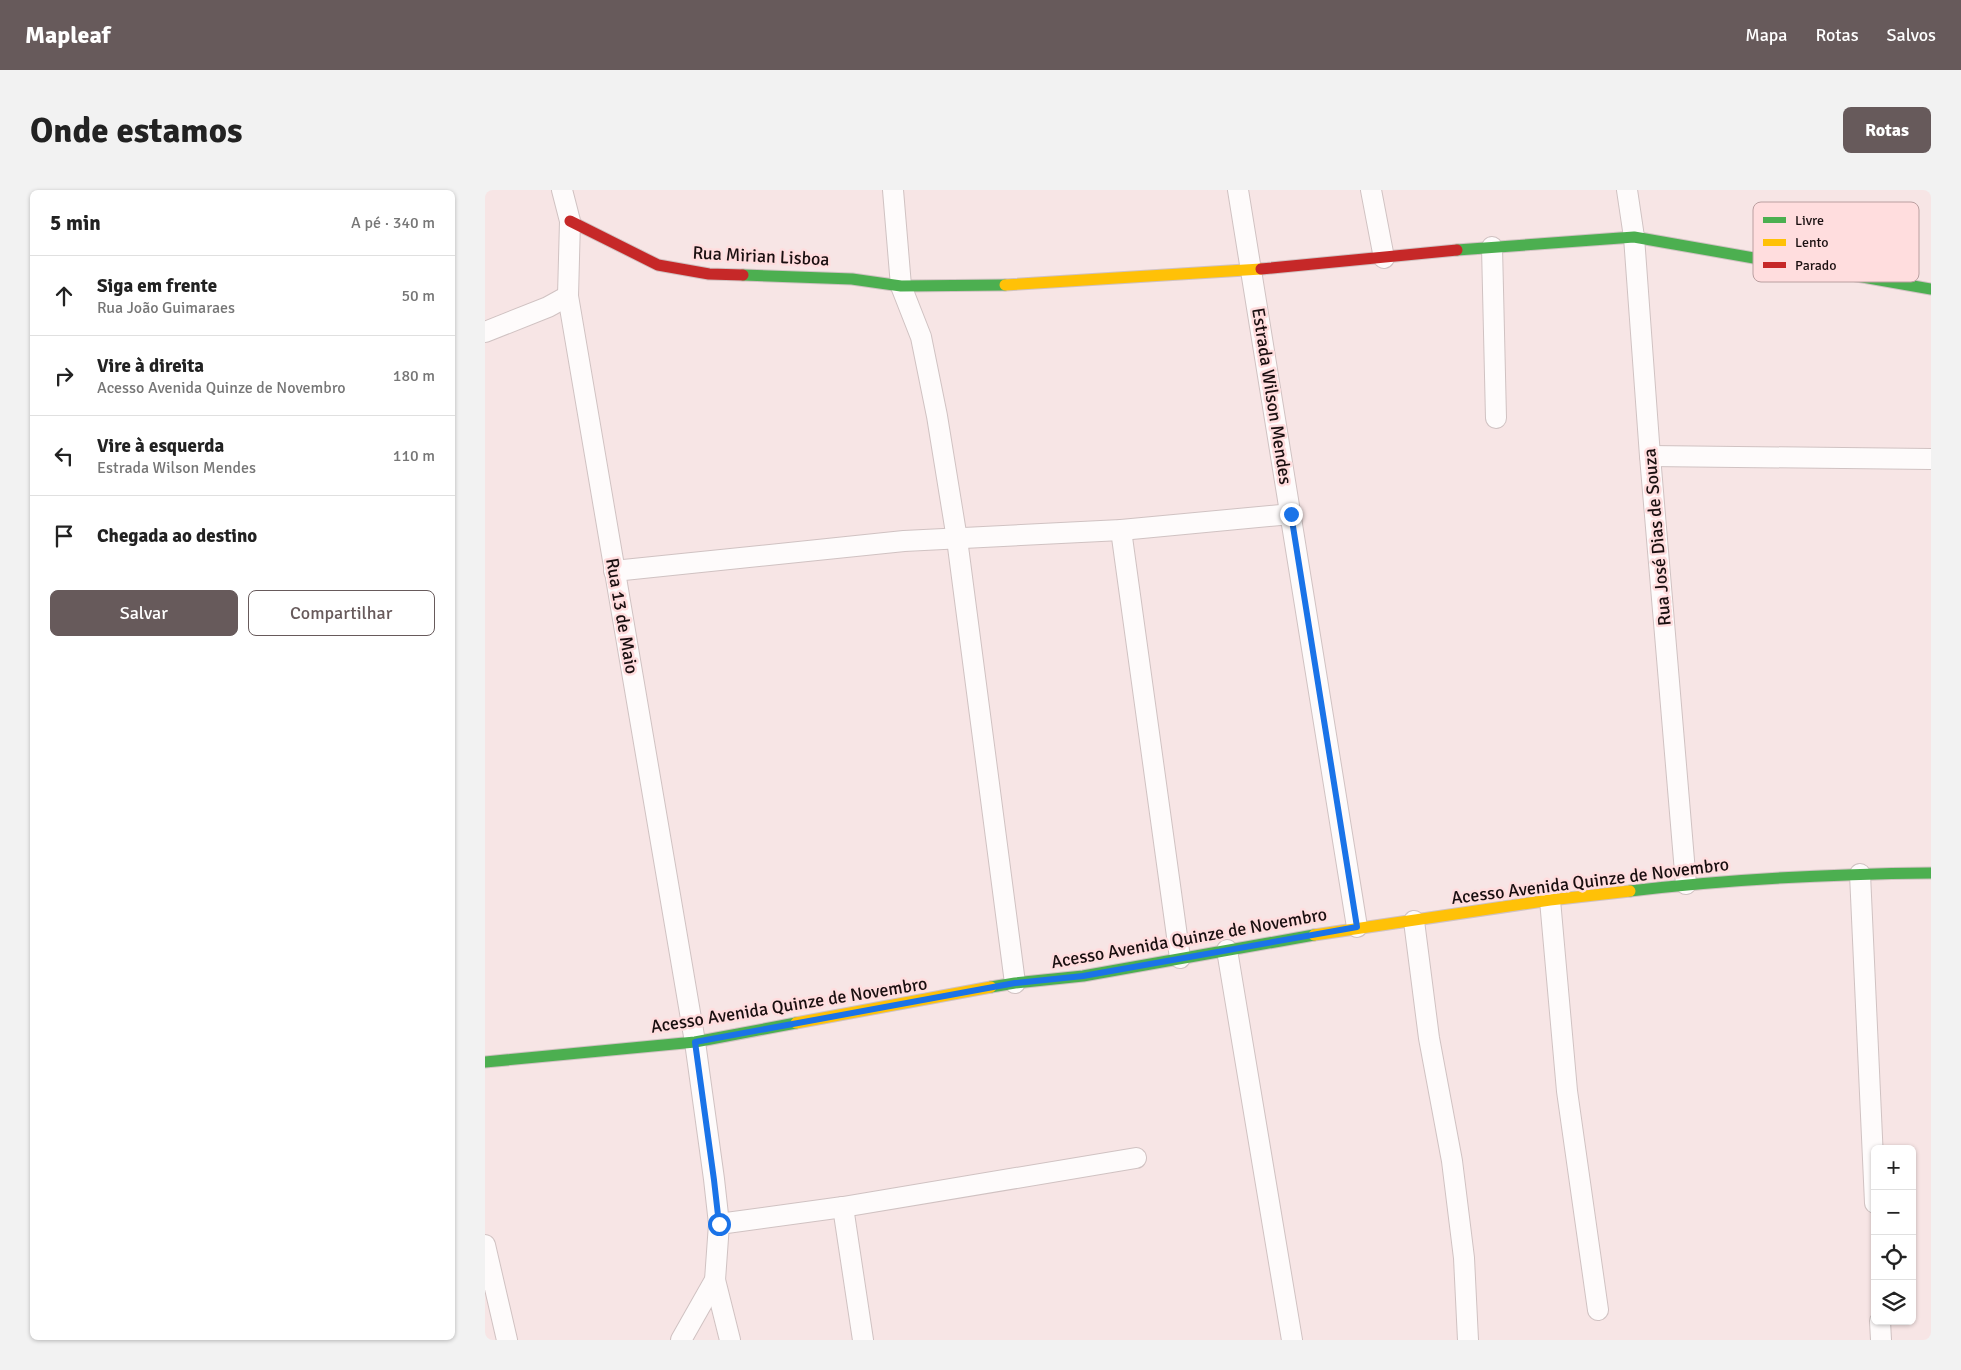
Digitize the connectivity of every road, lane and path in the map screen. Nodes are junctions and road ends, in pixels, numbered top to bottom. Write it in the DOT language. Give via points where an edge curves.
graph roads {
  1 [pos="562,190"];
  2 [pos="893,190"];
  3 [pos="1238,190"];
  4 [pos="1371,190"];
  5 [pos="1627,190"];
  6 [pos="570,221"];
  7 [pos="1634,237"];
  8 [pos="1491,247"];
  9 [pos="1384,258"];
  10 [pos="1753,258"];
  11 [pos="1251,270"];
  12 [pos="1891,282"];
  13 [pos="901,286"];
  14 [pos="1931,289"];
  15 [pos="568,296"];
  16 [pos="485,332"];
  17 [pos="1496,418"];
  18 [pos="1650,456"];
  19 [pos="1931,459"];
  20 [pos="1291,514"];
  21 [pos="1121,530"];
  22 [pos="957,539"];
  23 [pos="614,571"];
  24 [pos="1931,873"];
  25 [pos="1860,874"];
  26 [pos="1685,884"];
  27 [pos="1550,900"];
  28 [pos="1414,920"];
  29 [pos="1357,927"];
  30 [pos="1227,950"];
  31 [pos="1180,958"];
  32 [pos="1015,983"];
  33 [pos="695,1042"];
  34 [pos="485,1062"];
  35 [pos="1136,1158"];
  36 [pos="1874,1190"];
  37 [pos="843,1207"];
  38 [pos="719,1224"];
  39 [pos="485,1245"];
  40 [pos="715,1280"];
  41 [pos="1598,1310"];
  42 [pos="1880,1325"];
  43 [pos="507,1340"];
  44 [pos="681,1340"];
  45 [pos="731,1340"];
  46 [pos="863,1340"];
  47 [pos="1292,1340"];
  48 [pos="1468,1340"];
  49 [pos="1881,1340"];
  1 -- 6 [label="street, Rua 13 de Maio"];
  2 -- 13 [label="street"];
  3 -- 11 [label="street, Estrada Wilson Mendes"];
  4 -- 9 [label="street"];
  5 -- 7 [label="street, Rua José Dias de Souza"];
  6 -- 13 [label="street, Rua Mirian Lisboa" via="658,265 709,274 852,279"];
  6 -- 15 [label="street, Rua 13 de Maio"];
  7 -- 8 [label="street, Rua Mirian Lisboa"];
  7 -- 10 [label="street, Rua Mirian Lisboa"];
  7 -- 18 [label="street, Rua José Dias de Souza"];
  8 -- 9 [label="street, Rua Mirian Lisboa"];
  8 -- 17 [label="street"];
  9 -- 11 [label="street, Rua Mirian Lisboa"];
  11 -- 13 [label="street, Rua Mirian Lisboa" via="1023,284"];
  11 -- 20 [label="street, Estrada Wilson Mendes"];
  12 -- 14 [label="street, Rua Mirian Lisboa"];
  13 -- 22 [label="street" via="921,337"];
  15 -- 16 [label="street"];
  15 -- 23 [label="street, Rua 13 de Maio"];
  18 -- 19 [label="street"];
  18 -- 26 [label="street, Rua José Dias de Souza"];
  20 -- 21 [label="street"];
  20 -- 29 [label="street, Estrada Wilson Mendes"];
  21 -- 22 [label="street"];
  21 -- 31 [label="street"];
  22 -- 23 [label="street" via="904,541"];
  22 -- 32 [label="street"];
  23 -- 33 [label="street, Rua 13 de Maio"];
  24 -- 25 [label="street, Acesso Avenida Quinze de Novembro"];
  25 -- 26 [label="street, Acesso Avenida Quinze de Novembro"];
  25 -- 36 [label="street"];
  26 -- 27 [label="street, Acesso Avenida Quinze de Novembro"];
  27 -- 28 [label="street, Acesso Avenida Quinze de Novembro"];
  27 -- 41 [label="street" via="1567,1090"];
  28 -- 29 [label="street, Acesso Avenida Quinze de Novembro"];
  28 -- 48 [label="street" via="1429,1038 1452,1161 1464,1258"];
  29 -- 30 [label="street, Acesso Avenida Quinze de Novembro"];
  30 -- 31 [label="street, Acesso Avenida Quinze de Novembro"];
  30 -- 47 [label="street"];
  31 -- 32 [label="street, Acesso Avenida Quinze de Novembro" via="1083,976"];
  32 -- 33 [label="street, Acesso Avenida Quinze de Novembro"];
  33 -- 34 [label="street, Acesso Avenida Quinze de Novembro"];
  33 -- 38 [label="street, Rua 13 de Maio"];
  35 -- 37 [label="street"];
  37 -- 38 [label="street"];
  37 -- 46 [label="street"];
  38 -- 40 [label="street, Rua 13 de Maio"];
  39 -- 43 [label="street"];
  40 -- 44 [label="street"];
  40 -- 45 [label="street"];
  42 -- 49 [label="street"];
}
